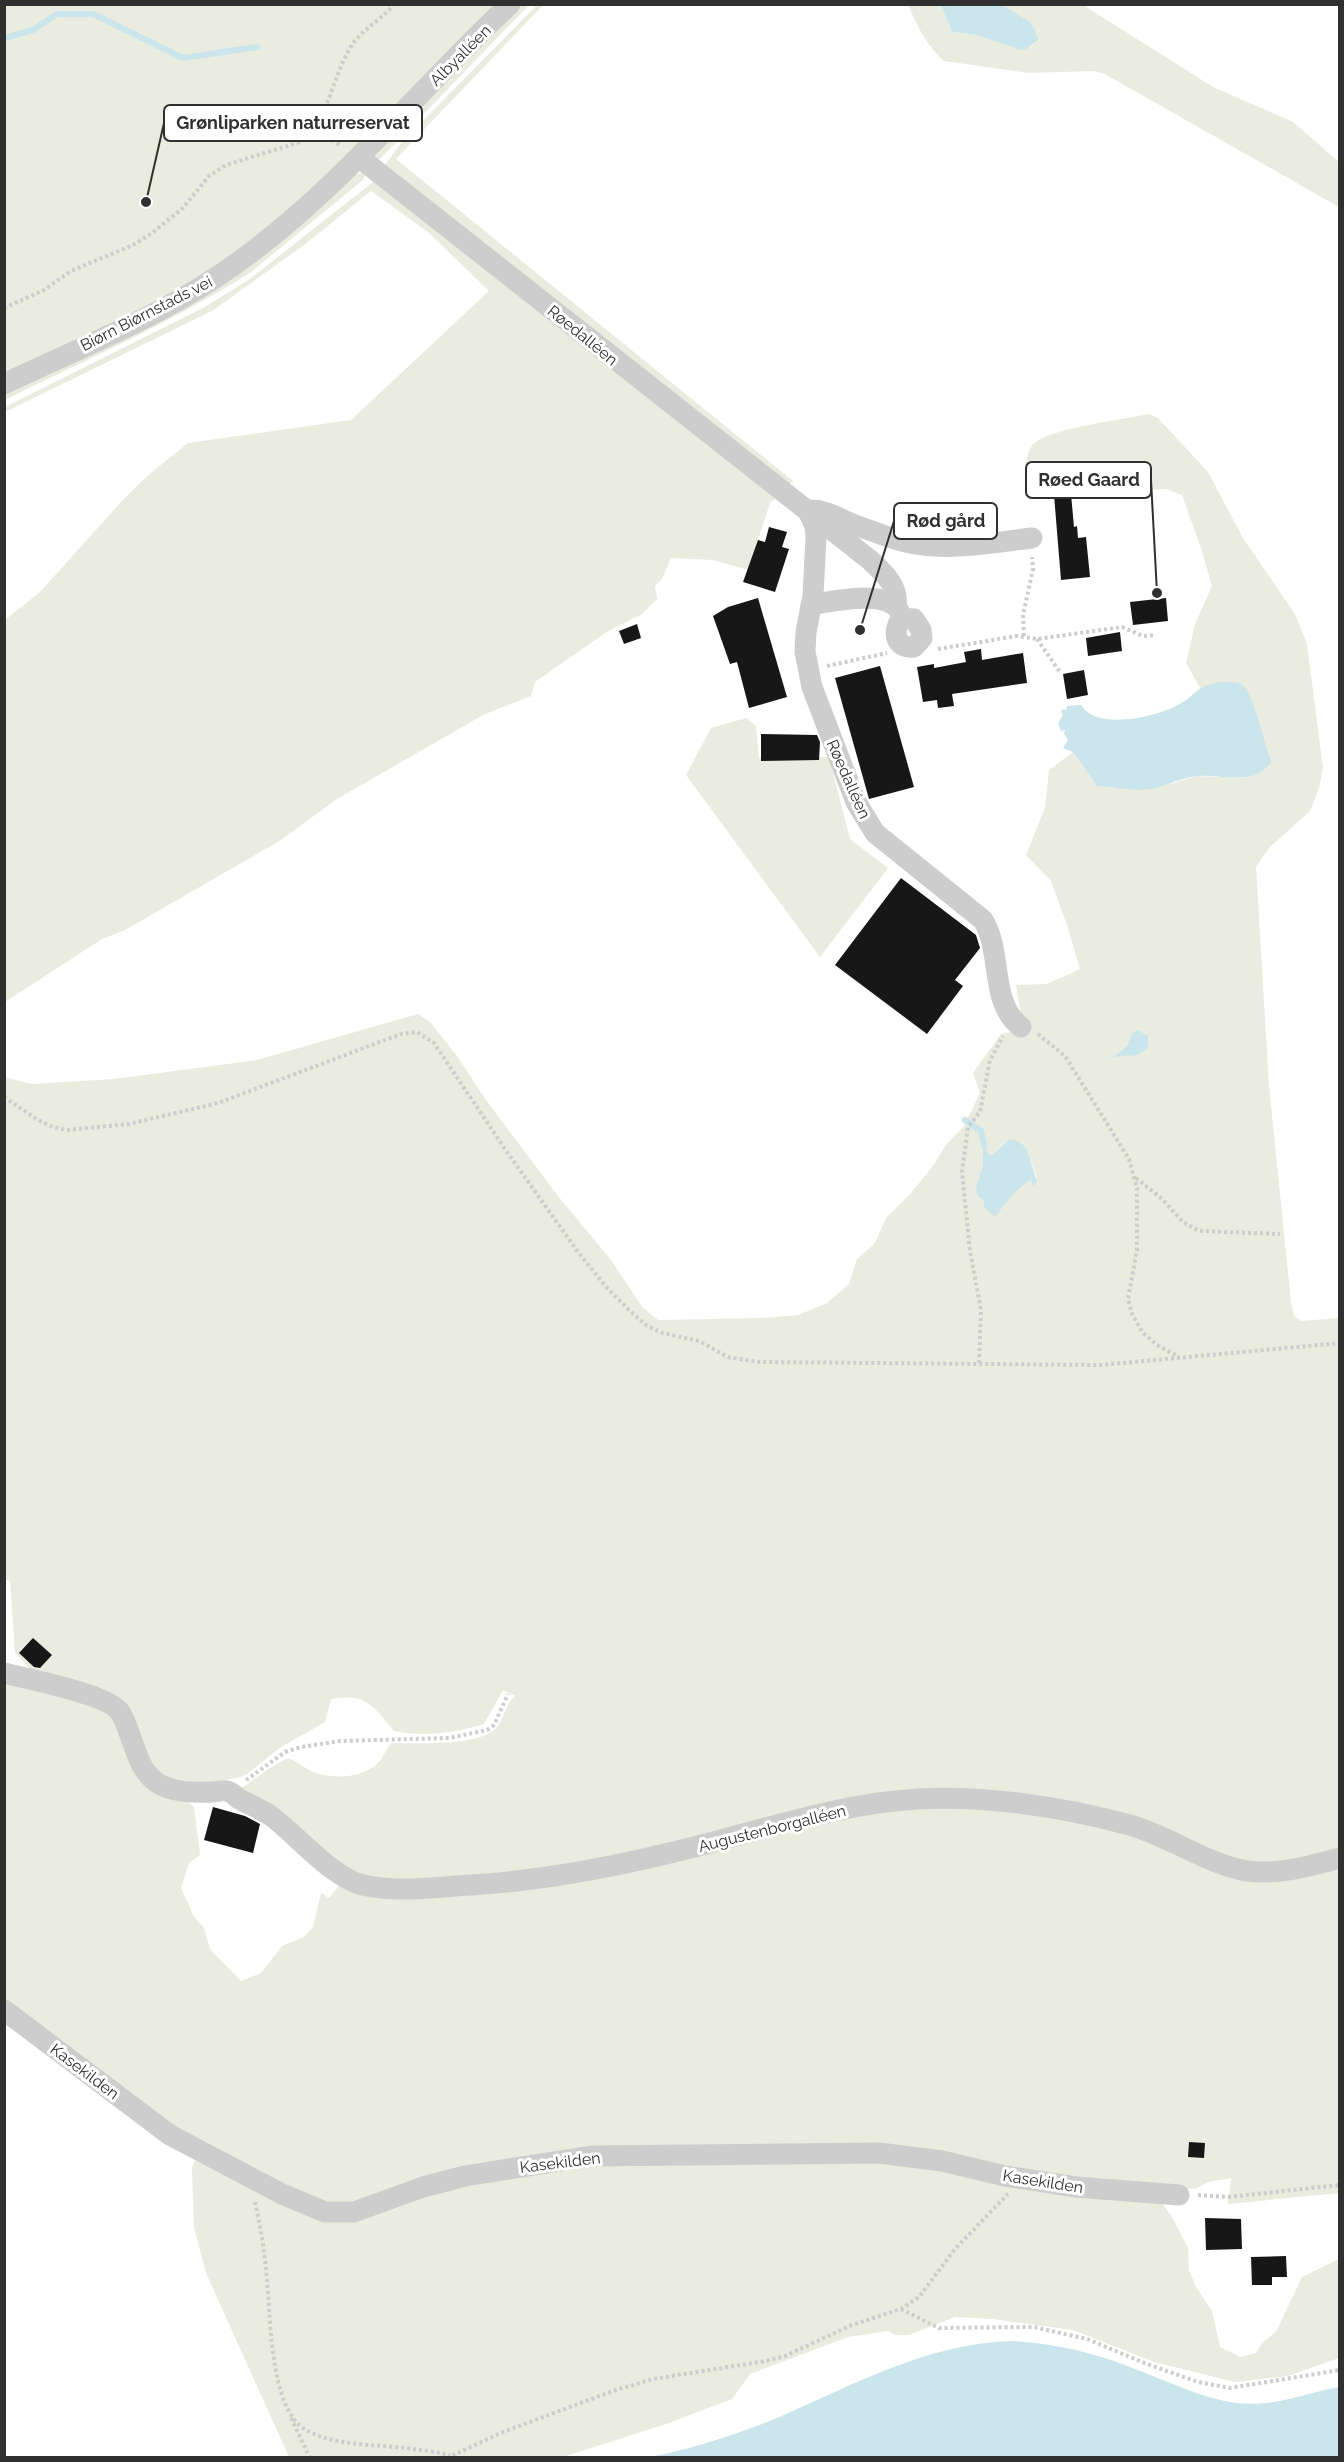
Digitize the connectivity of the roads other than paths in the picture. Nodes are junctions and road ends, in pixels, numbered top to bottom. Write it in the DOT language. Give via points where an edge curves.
graph roads {
  1 [pos="510,4"];
  2 [pos="360,158"];
  3 [pos="4,384"];
  4 [pos="816,511"];
  5 [pos="862,511"];
  6 [pos="1032,538"];
  7 [pos="812,605"];
  8 [pos="899,612"];
  9 [pos="899,642"];
  10 [pos="1016,1023"];
  11 [pos="4,1673"];
  12 [pos="1340,1858"];
  13 [pos="4,2010"];
  14 [pos="1179,2195"];
  1 -- 2 [label="street, Albyalléen"];
  2 -- 3 [label="street, Biørn Biørnstads vei" via="281,228 216,278 143,318"];
  2 -- 4 [label="street, Røedalléen"];
  4 -- 5 [label="street"];
  4 -- 6 [label="street, Røedalléen" via="927,546"];
  4 -- 7 [label="street, Røedalléen"];
  4 -- 8 [label="street, Røedalléen" via="894,585"];
  7 -- 8 [label="street" via="868,598 884,600"];
  7 -- 10 [label="street, Røedalléen" via="805,642 812,687 856,802 875,833 983,920 992,936 1005,1008"];
  8 -- 9 [label="street" via="895,636"];
  11 -- 12 [label="street, Augustenborgalléen" via="113,1705 157,1782 180,1791 227,1790 269,1815 354,1882 395,1889 567,1875 630,1863 811,1816 919,1799 982,1801 1090,1816 1152,1832 1248,1871 1286,1871"];
  13 -- 14 [label="street, Kasekilden" via="153,2124 314,2209 344,2214 448,2180 592,2156 879,2153 1101,2190"];
}
